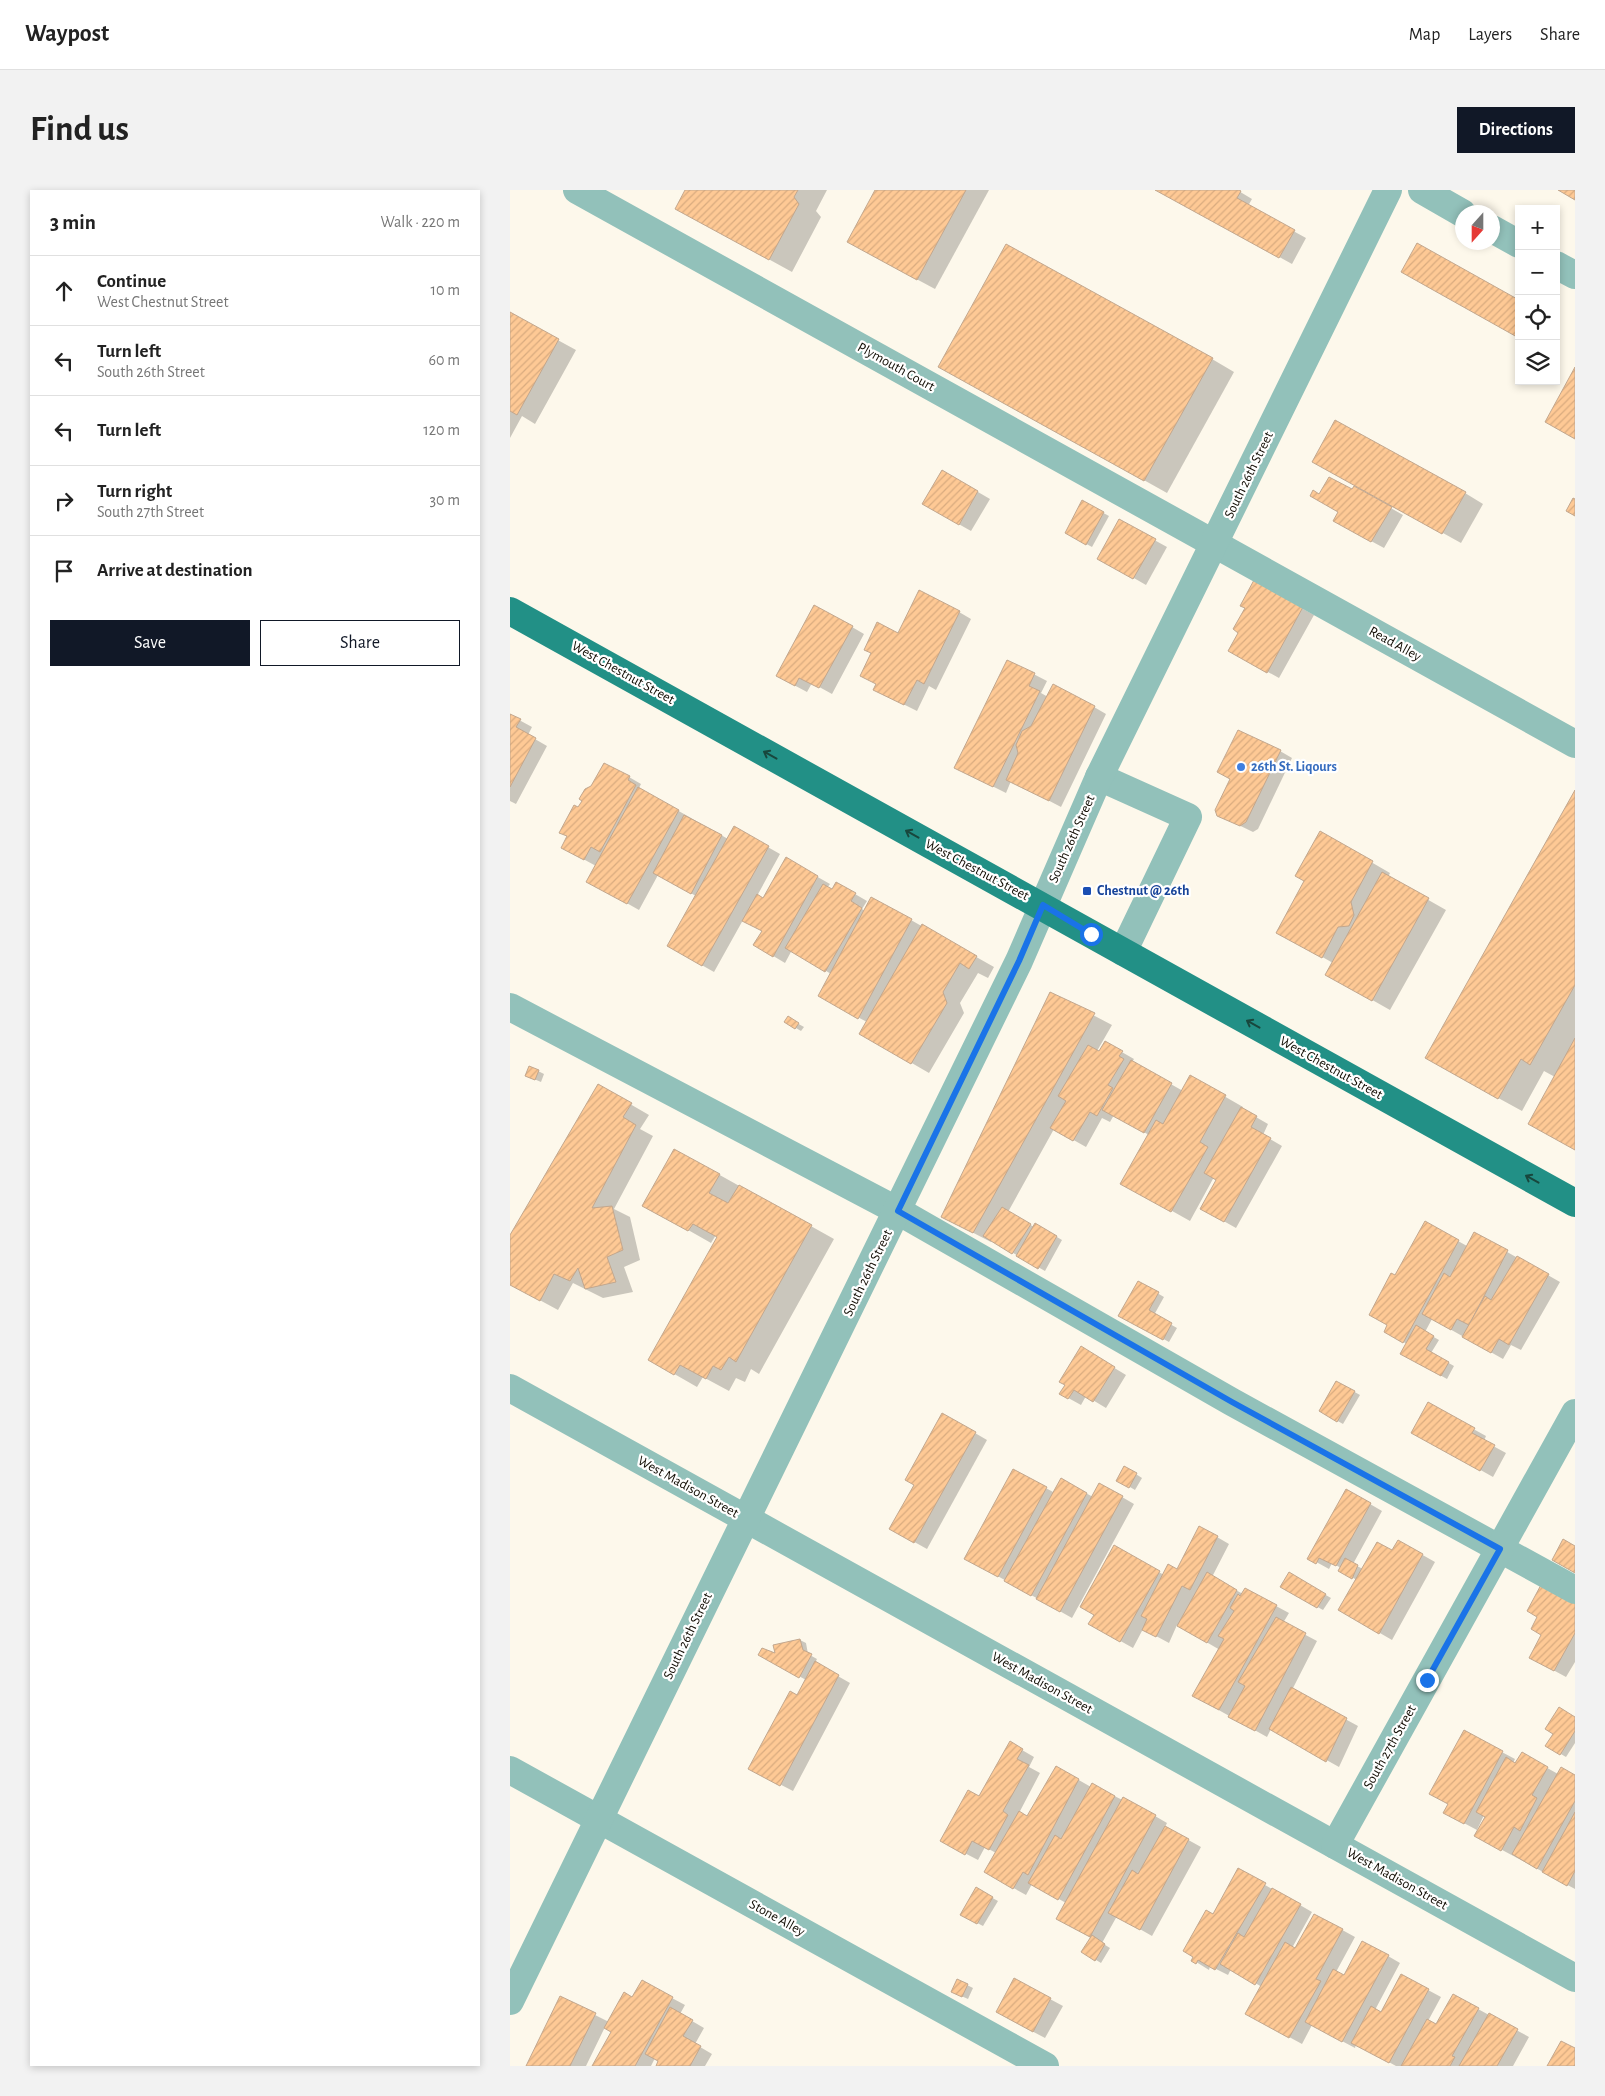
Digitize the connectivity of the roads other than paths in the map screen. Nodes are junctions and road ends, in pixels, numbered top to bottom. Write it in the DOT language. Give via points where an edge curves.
graph roads {
  1 [pos="577,190"];
  2 [pos="1388,190"];
  3 [pos="1422,190"];
  4 [pos="1455,209"];
  5 [pos="1500,233"];
  6 [pos="1515,242"];
  7 [pos="1560,267"];
  8 [pos="1575,275"];
  9 [pos="1215,545"];
  10 [pos="510,611"];
  11 [pos="1575,744"];
  12 [pos="1099,777"];
  13 [pos="1043,905"];
  14 [pos="1123,952"];
  15 [pos="510,1007"];
  16 [pos="1575,1203"];
  17 [pos="898,1211"];
  18 [pos="510,1388"];
  19 [pos="1575,1413"];
  20 [pos="746,1519"];
  21 [pos="1500,1549"];
  22 [pos="1575,1590"];
  23 [pos="510,1770"];
  24 [pos="598,1819"];
  25 [pos="1335,1845"];
  26 [pos="1575,1978"];
  27 [pos="510,2002"];
  28 [pos="1045,2066"];
  1 -- 9 [label="street, Plymouth Court"];
  2 -- 9 [label="street, South 26th Street"];
  3 -- 4 [label="street"];
  5 -- 6 [label="street"];
  7 -- 8 [label="street"];
  9 -- 11 [label="street, Read Alley"];
  9 -- 12 [label="street, South 26th Street"];
  13 -- 10 [label="main road, West Chestnut Street, one-way"];
  12 -- 13 [label="street, South 26th Street"];
  12 -- 14 [label="street" via="1188,817"];
  13 -- 14 [label="main road, West Chestnut Street"];
  13 -- 17 [label="street, South 26th Street"];
  16 -- 14 [label="main road, West Chestnut Street, one-way"];
  15 -- 17 [label="street"];
  17 -- 20 [label="street, South 26th Street"];
  17 -- 21 [label="street" via="1232,1402"];
  18 -- 20 [label="street, West Madison Street"];
  19 -- 21 [label="street, South 27th Street"];
  20 -- 24 [label="street, South 26th Street"];
  20 -- 25 [label="street, West Madison Street"];
  21 -- 22 [label="street"];
  21 -- 25 [label="street, South 27th Street"];
  23 -- 24 [label="street, Stone Alley"];
  24 -- 27 [label="street, South 26th Street"];
  24 -- 28 [label="street, Stone Alley"];
  25 -- 26 [label="street, West Madison Street"];
}
